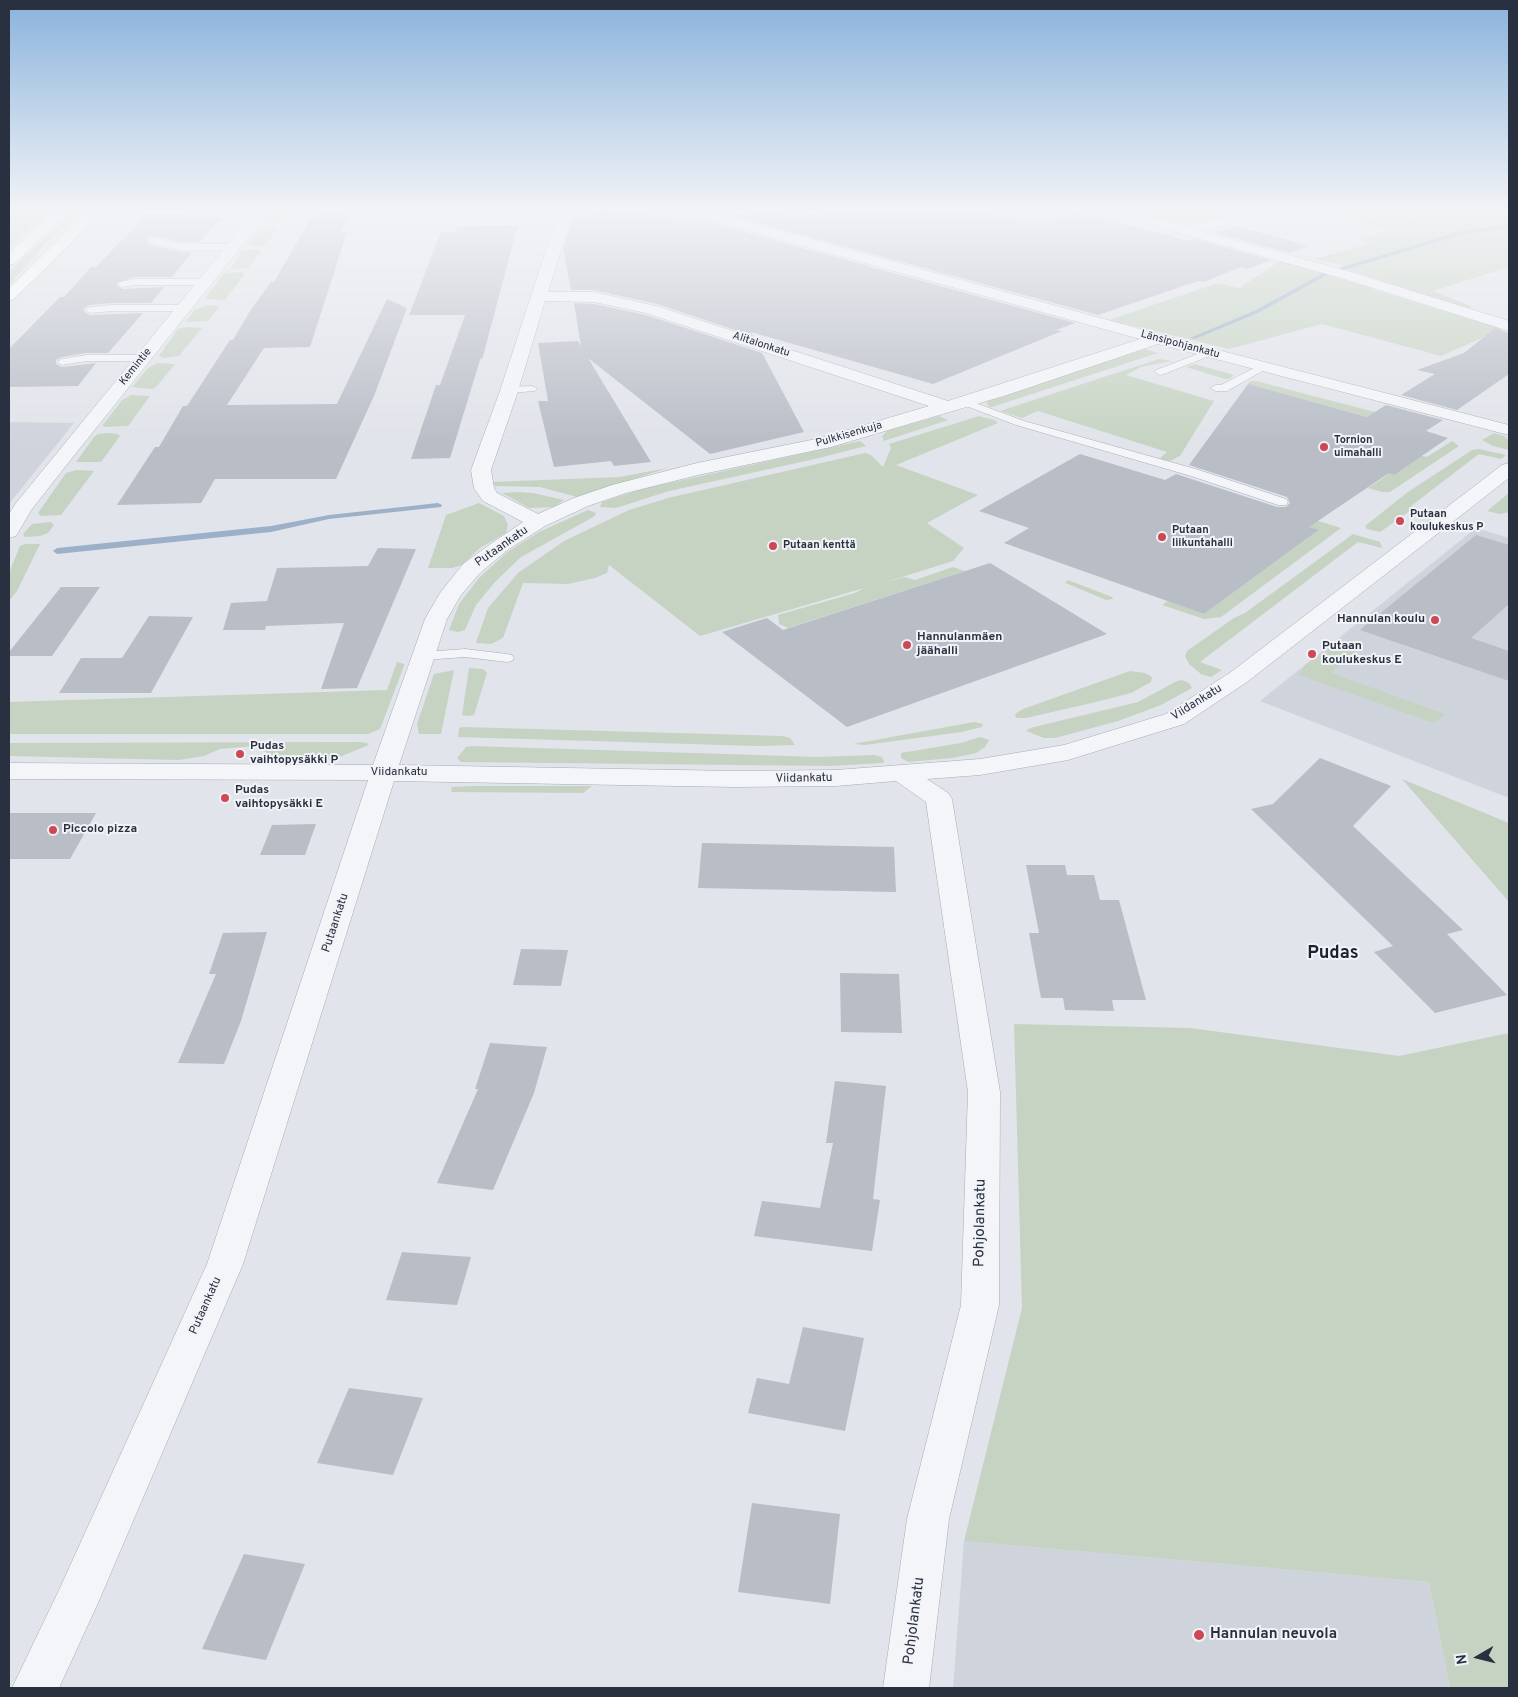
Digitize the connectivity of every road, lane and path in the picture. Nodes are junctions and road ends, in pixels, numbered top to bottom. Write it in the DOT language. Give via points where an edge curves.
graph roads {
  1 [pos="19,286"];
  2 [pos="201,286"];
  3 [pos="542,286"];
  4 [pos="966,286"];
  5 [pos="1382,286"];
  6 [pos="9,296"];
  7 [pos="539,296"];
  8 [pos="184,308"];
  9 [pos="90,310"];
  10 [pos="1509,326"];
  11 [pos="1158,339"];
  12 [pos="1208,353"];
  13 [pos="143,358"];
  14 [pos="62,362"];
  15 [pos="1262,367"];
  16 [pos="1160,372"];
  17 [pos="1216,388"];
  18 [pos="531,389"];
  19 [pos="509,390"];
  20 [pos="957,405"];
  21 [pos="1509,430"];
  22 [pos="1509,469"];
  23 [pos="1282,502"];
  24 [pos="538,522"];
  25 [pos="9,532"];
  26 [pos="424,656"];
  27 [pos="507,658"];
  28 [pos="9,772"];
  29 [pos="902,773"];
  30 [pos="385,774"];
  31 [pos="35,1688"];
  32 [pos="906,1688"];
  1 -- 6 [label="highway"];
  2 -- 8 [label="street, Kemintie"];
  3 -- 7 [label="street, Putaankatu"];
  4 -- 11 [label="street, Länsipohjankatu"];
  5 -- 10 [label="street"];
  7 -- 19 [label="street, Putaankatu"];
  7 -- 20 [label="street, Alitalonkatu" via="594,297 650,309"];
  8 -- 9 [label="lane"];
  8 -- 13 [label="street, Kemintie"];
  11 -- 12 [label="street, Länsipohjankatu"];
  11 -- 20 [label="street, Pulkkisenkuja"];
  12 -- 15 [label="street, Länsipohjankatu"];
  12 -- 16 [label="lane"];
  13 -- 14 [label="lane" via="86,358"];
  13 -- 25 [label="street, Kemintie" via="23,507"];
  15 -- 17 [label="lane" via="1223,389"];
  15 -- 21 [label="street, Länsipohjankatu"];
  18 -- 19 [label="lane"];
  19 -- 24 [label="street, Putaankatu" via="481,470 484,488 490,497"];
  20 -- 23 [label="lane"];
  20 -- 24 [label="street, Pulkkisenkuja" via="824,443 627,487 581,502"];
  22 -- 29 [label="street, Viidankatu" via="1239,677 1175,719 1068,752 980,767"];
  24 -- 26 [label="street, Putaankatu" via="471,569 451,593 436,619"];
  26 -- 27 [label="lane" via="465,653"];
  26 -- 30 [label="street, Putaankatu"];
  28 -- 30 [label="street, Viidankatu"];
  29 -- 30 [label="street, Viidankatu" via="836,778 736,779"];
  29 -- 32 [label="street, Pohjolankatu" via="939,799 984,1092 980,1305 928,1519"];
  30 -- 31 [label="street, Putaankatu" via="225,1264 76,1603"];
}
